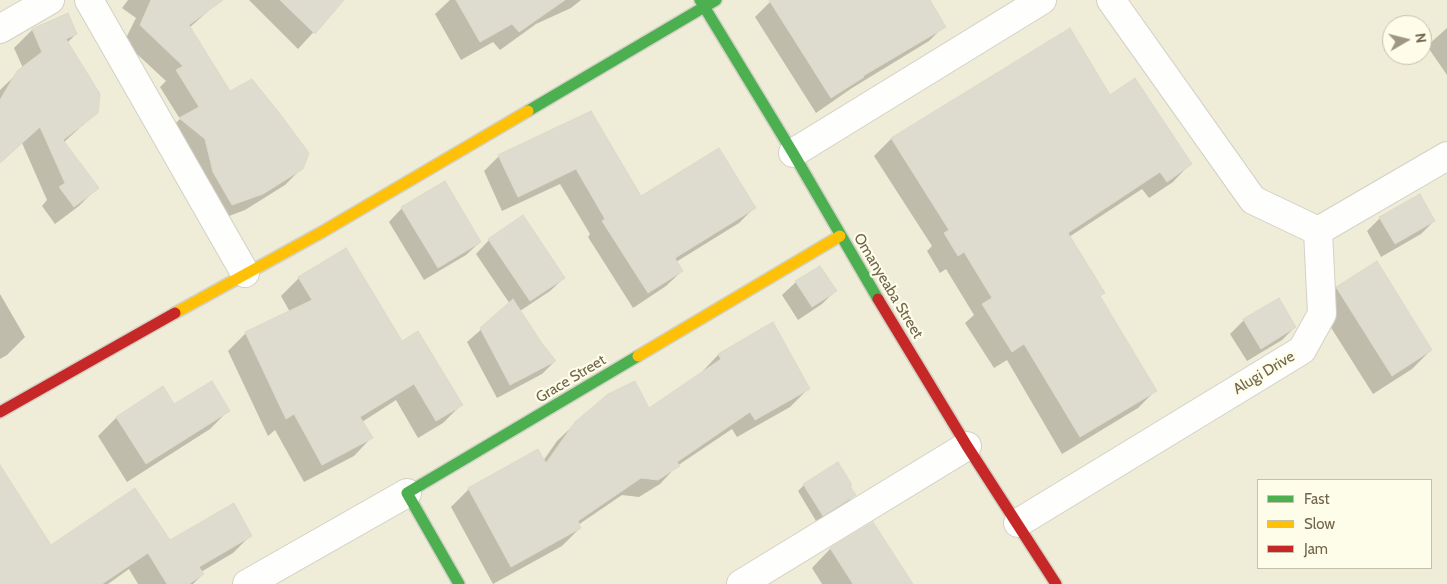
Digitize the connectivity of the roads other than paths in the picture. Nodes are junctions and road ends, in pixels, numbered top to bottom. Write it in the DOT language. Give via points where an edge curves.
graph roads {
  1 [pos="50,0"];
  2 [pos="89,0"];
  3 [pos="716,0"];
  4 [pos="1042,0"];
  5 [pos="1111,0"];
  6 [pos="702,3"];
  7 [pos="0,28"];
  8 [pos="793,153"];
  9 [pos="1447,156"];
  10 [pos="1318,231"];
  11 [pos="840,236"];
  12 [pos="245,273"];
  13 [pos="0,412"];
  14 [pos="967,446"];
  15 [pos="407,493"];
  16 [pos="1018,523"];
  17 [pos="247,584"];
  18 [pos="459,584"];
  19 [pos="741,584"];
  20 [pos="1056,584"];
  1 -- 7 [label="street"];
  2 -- 12 [label="street"];
  3 -- 6 [label="street"];
  4 -- 8 [label="street"];
  5 -- 10 [label="street" via="1253,200"];
  6 -- 8 [label="street, Omanyeaba Street"];
  6 -- 12 [label="street" via="322,232"];
  8 -- 11 [label="street, Omanyeaba Street"];
  9 -- 10 [label="street"];
  10 -- 16 [label="street, Alugi Drive" via="1322,314 1302,350"];
  11 -- 14 [label="street, Omanyeaba Street"];
  11 -- 15 [label="street, Grace Street"];
  12 -- 13 [label="street"];
  14 -- 16 [label="street, Omanyeaba Street"];
  14 -- 19 [label="street"];
  15 -- 17 [label="street"];
  15 -- 18 [label="street"];
  16 -- 20 [label="street, Omanyeaba Street"];
}
